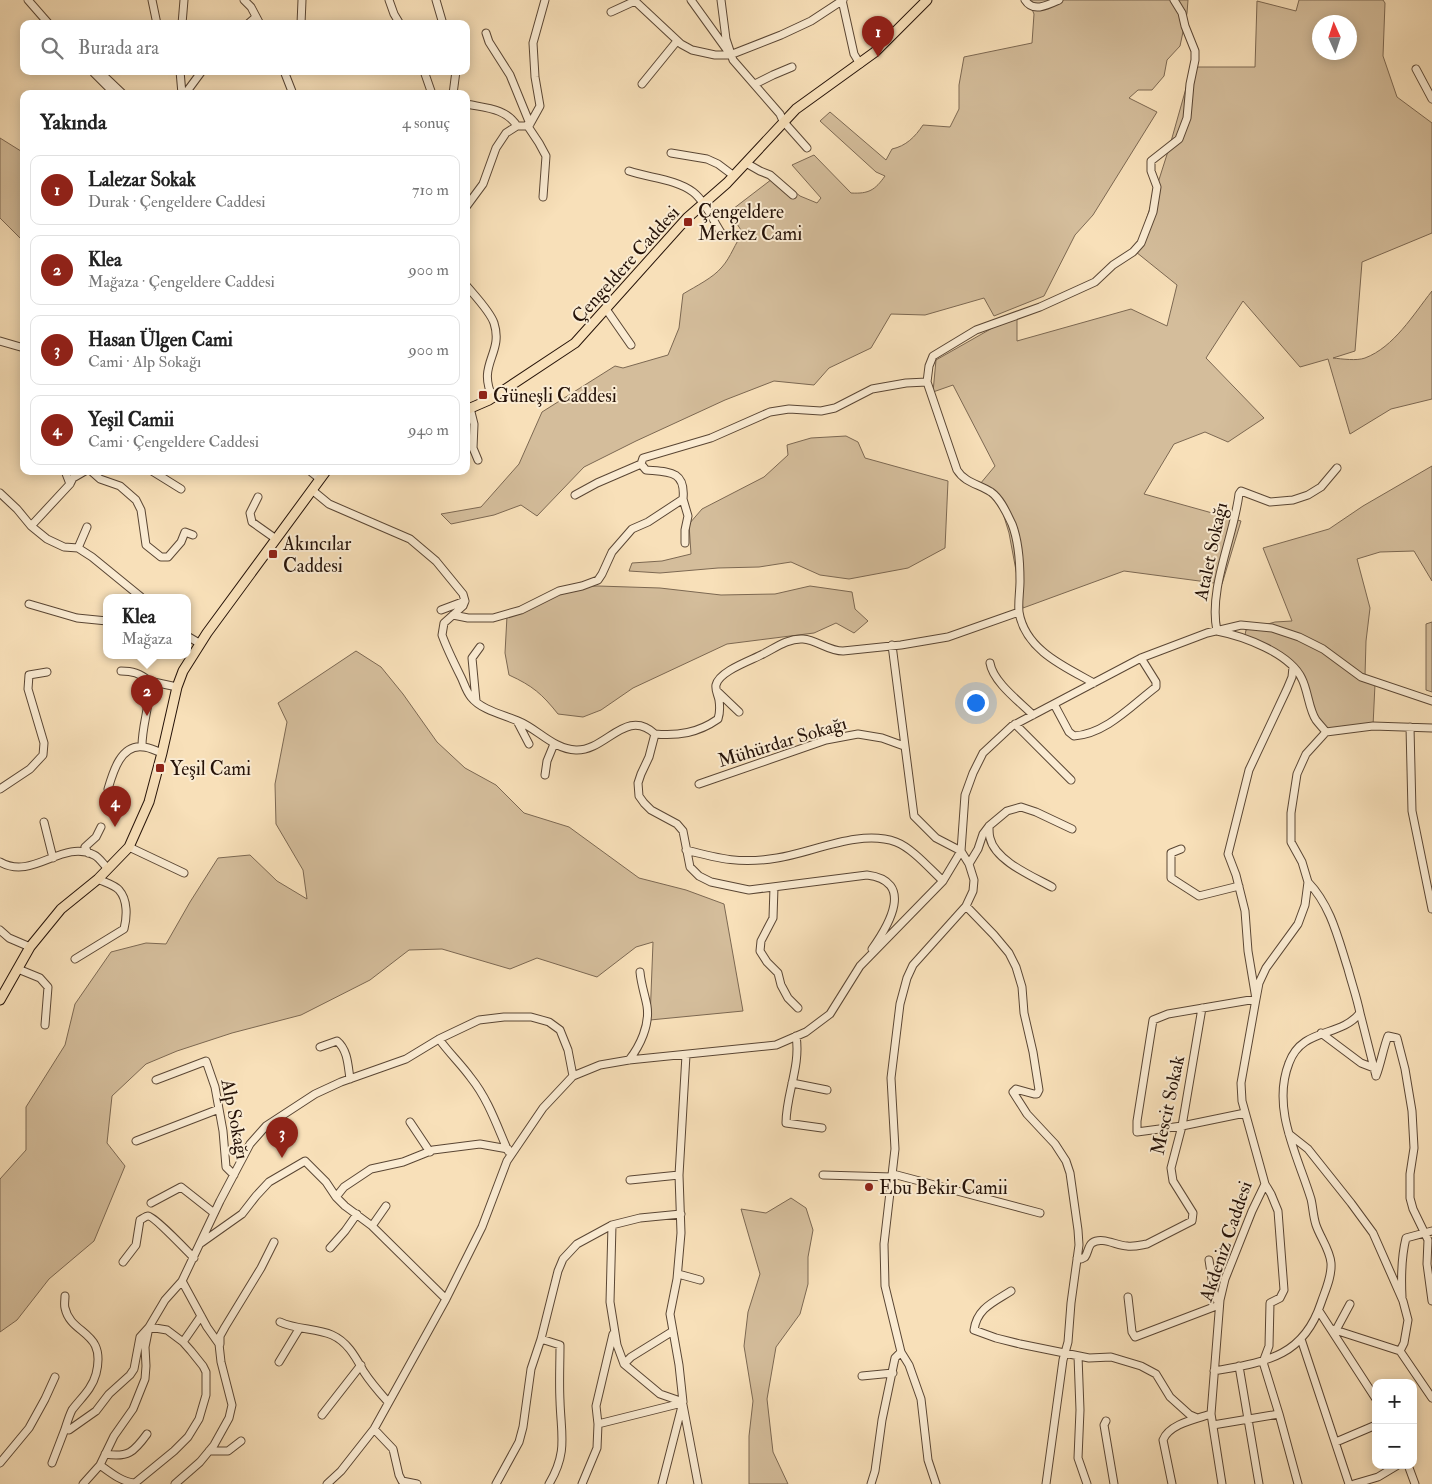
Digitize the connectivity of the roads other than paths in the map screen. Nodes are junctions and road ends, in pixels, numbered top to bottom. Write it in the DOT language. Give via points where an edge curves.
graph roads {
  1 [pos="28,0"];
  2 [pos="152,0"];
  3 [pos="184,0"];
  4 [pos="244,0"];
  5 [pos="302,0"];
  6 [pos="384,0"];
  7 [pos="389,0"];
  8 [pos="436,0"];
  9 [pos="545,0"];
  10 [pos="691,0"];
  11 [pos="722,0"];
  12 [pos="843,0"];
  13 [pos="927,0"];
  14 [pos="1025,0"];
  15 [pos="1059,0"];
  16 [pos="1174,0"];
  17 [pos="391,8"];
  18 [pos="611,12"];
  19 [pos="46,20"];
  20 [pos="156,20"];
  21 [pos="182,20"];
  22 [pos="258,20"];
  23 [pos="301,20"];
  24 [pos="398,20"];
  25 [pos="442,20"];
  26 [pos="486,33"];
  27 [pos="677,41"];
  28 [pos="730,55"];
  29 [pos="860,64"];
  30 [pos="792,67"];
  31 [pos="1416,69"];
  32 [pos="97,75"];
  33 [pos="103,75"];
  34 [pos="180,75"];
  35 [pos="199,75"];
  36 [pos="286,75"];
  37 [pos="425,75"];
  38 [pos="456,75"];
  39 [pos="642,84"];
  40 [pos="754,84"];
  41 [pos="111,90"];
  42 [pos="119,90"];
  43 [pos="183,90"];
  44 [pos="187,90"];
  45 [pos="291,90"];
  46 [pos="431,90"];
  47 [pos="454,90"];
  48 [pos="1432,99"];
  49 [pos="470,105"];
  50 [pos="783,121"];
  51 [pos="528,125"];
  52 [pos="517,126"];
  53 [pos="807,148"];
  54 [pos="671,153"];
  55 [pos="746,163"];
  56 [pos="629,171"];
  57 [pos="734,176"];
  58 [pos="793,195"];
  59 [pos="544,197"];
  60 [pos="470,201"];
  61 [pos="704,204"];
  62 [pos="722,234"];
  63 [pos="470,290"];
  64 [pos="606,309"];
  65 [pos="0,340"];
  66 [pos="631,345"];
  67 [pos="20,347"];
  68 [pos="927,382"];
  69 [pos="493,398"];
  70 [pos="470,408"];
  71 [pos="470,414"];
  72 [pos="478,460"];
  73 [pos="641,464"];
  74 [pos="1337,468"];
  75 [pos="67,475"];
  76 [pos="78,475"];
  77 [pos="96,475"];
  78 [pos="158,475"];
  79 [pos="315,475"];
  80 [pos="323,475"];
  81 [pos="320,479"];
  82 [pos="70,484"];
  83 [pos="181,489"];
  84 [pos="312,490"];
  85 [pos="0,493"];
  86 [pos="575,495"];
  87 [pos="258,497"];
  88 [pos="683,499"];
  89 [pos="31,526"];
  90 [pos="87,527"];
  91 [pos="193,535"];
  92 [pos="276,539"];
  93 [pos="685,543"];
  94 [pos="78,548"];
  95 [pos="137,594"];
  96 [pos="465,601"];
  97 [pos="28,604"];
  98 [pos="441,610"];
  99 [pos="1019,612"];
  100 [pos="453,615"];
  101 [pos="103,621"];
  102 [pos="1217,630"];
  103 [pos="191,638"];
  104 [pos="200,643"];
  105 [pos="892,645"];
  106 [pos="480,647"];
  107 [pos="191,658"];
  108 [pos="1141,658"];
  109 [pos="190,659"];
  110 [pos="990,663"];
  111 [pos="1293,667"];
  112 [pos="120,671"];
  113 [pos="47,672"];
  114 [pos="150,681"];
  115 [pos="1094,683"];
  116 [pos="177,687"];
  117 [pos="717,690"];
  118 [pos="476,701"];
  119 [pos="1432,701"];
  120 [pos="1054,704"];
  121 [pos="739,712"];
  122 [pos="1033,715"];
  123 [pos="516,720"];
  124 [pos="1015,724"];
  125 [pos="1410,727"];
  126 [pos="1432,728"];
  127 [pos="1326,732"];
  128 [pos="655,734"];
  129 [pos="529,744"];
  130 [pos="554,744"];
  131 [pos="142,746"];
  132 [pos="904,746"];
  133 [pos="162,753"];
  134 [pos="545,776"];
  135 [pos="1071,780"];
  136 [pos="699,784"];
  137 [pos="108,788"];
  138 [pos="0,790"];
  139 [pos="44,822"];
  140 [pos="989,826"];
  141 [pos="101,827"];
  142 [pos="1072,829"];
  143 [pos="130,847"];
  144 [pos="1180,849"];
  145 [pos="686,850"];
  146 [pos="962,852"];
  147 [pos="88,853"];
  148 [pos="53,858"];
  149 [pos="0,862"];
  150 [pos="969,864"];
  151 [pos="108,869"];
  152 [pos="184,873"];
  153 [pos="98,879"];
  154 [pos="943,881"];
  155 [pos="1308,882"];
  156 [pos="1239,886"];
  157 [pos="774,887"];
  158 [pos="1052,887"];
  159 [pos="1430,893"];
  160 [pos="966,906"];
  161 [pos="1432,909"];
  162 [pos="0,930"];
  163 [pos="30,947"];
  164 [pos="75,959"];
  165 [pos="860,966"];
  166 [pos="18,969"];
  167 [pos="640,972"];
  168 [pos="1256,999"];
  169 [pos="0,1000"];
  170 [pos="798,1008"];
  171 [pos="1202,1008"];
  172 [pos="1360,1013"];
  173 [pos="45,1025"];
  174 [pos="1322,1034"];
  175 [pos="796,1036"];
  176 [pos="439,1039"];
  177 [pos="320,1047"];
  178 [pos="686,1055"];
  179 [pos="629,1060"];
  180 [pos="1374,1068"];
  181 [pos="573,1076"];
  182 [pos="350,1079"];
  183 [pos="156,1080"];
  184 [pos="792,1083"];
  185 [pos="827,1090"];
  186 [pos="219,1109"];
  187 [pos="1245,1113"];
  188 [pos="410,1122"];
  189 [pos="1182,1126"];
  190 [pos="822,1128"];
  191 [pos="1288,1134"];
  192 [pos="136,1141"];
  193 [pos="430,1152"];
  194 [pos="509,1152"];
  195 [pos="234,1175"];
  196 [pos="679,1175"];
  197 [pos="823,1175"];
  198 [pos="892,1176"];
  199 [pos="630,1180"];
  200 [pos="1265,1184"];
  201 [pos="336,1197"];
  202 [pos="151,1203"];
  203 [pos="386,1206"];
  204 [pos="1040,1212"];
  205 [pos="214,1213"];
  206 [pos="357,1214"];
  207 [pos="680,1214"];
  208 [pos="372,1226"];
  209 [pos="612,1226"];
  210 [pos="1429,1231"];
  211 [pos="274,1242"];
  212 [pos="201,1243"];
  213 [pos="330,1248"];
  214 [pos="194,1258"];
  215 [pos="1077,1258"];
  216 [pos="1209,1260"];
  217 [pos="124,1262"];
  218 [pos="678,1274"];
  219 [pos="700,1280"];
  220 [pos="182,1281"];
  221 [pos="1011,1291"];
  222 [pos="65,1296"];
  223 [pos="1128,1297"];
  224 [pos="446,1300"];
  225 [pos="1432,1300"];
  226 [pos="1403,1301"];
  227 [pos="1350,1304"];
  228 [pos="1219,1305"];
  229 [pos="1319,1311"];
  230 [pos="201,1316"];
  231 [pos="280,1322"];
  232 [pos="149,1327"];
  233 [pos="299,1329"];
  234 [pos="1334,1329"];
  235 [pos="614,1330"];
  236 [pos="673,1331"];
  237 [pos="541,1339"];
  238 [pos="1301,1339"];
  239 [pos="183,1342"];
  240 [pos="220,1344"];
  241 [pos="1400,1351"];
  242 [pos="900,1352"];
  243 [pos="1065,1353"];
  244 [pos="1078,1356"];
  245 [pos="279,1362"];
  246 [pos="1263,1362"];
  247 [pos="624,1364"];
  248 [pos="361,1365"];
  249 [pos="1239,1366"];
  250 [pos="1214,1371"];
  251 [pos="893,1373"];
  252 [pos="862,1376"];
  253 [pos="55,1377"];
  254 [pos="1372,1392"];
  255 [pos="1432,1398"];
  256 [pos="388,1402"];
  257 [pos="683,1402"];
  258 [pos="1211,1414"];
  259 [pos="1279,1414"];
  260 [pos="322,1415"];
  261 [pos="1197,1418"];
  262 [pos="1248,1420"];
  263 [pos="1106,1421"];
  264 [pos="598,1424"];
  265 [pos="1213,1425"];
  266 [pos="1372,1427"];
  267 [pos="65,1428"];
  268 [pos="374,1428"];
  269 [pos="146,1434"];
  270 [pos="241,1441"];
  271 [pos="1336,1442"];
  272 [pos="209,1451"];
  273 [pos="105,1454"];
  274 [pos="0,1463"];
  275 [pos="52,1463"];
  276 [pos="100,1465"];
  277 [pos="1391,1469"];
  278 [pos="1409,1469"];
  279 [pos="84,1484"];
  280 [pos="174,1484"];
  281 [pos="327,1484"];
  282 [pos="418,1484"];
  283 [pos="496,1484"];
  284 [pos="548,1484"];
  285 [pos="582,1484"];
  286 [pos="662,1484"];
  287 [pos="698,1484"];
  288 [pos="871,1484"];
  289 [pos="936,1484"];
  290 [pos="1046,1484"];
  291 [pos="1087,1484"];
  292 [pos="1114,1484"];
  293 [pos="1172,1484"];
  294 [pos="1222,1484"];
  295 [pos="1259,1484"];
  296 [pos="1298,1484"];
  297 [pos="1349,1484"];
  298 [pos="1354,1484"];
  299 [pos="1415,1484"];
  1 -- 19 [label="street"];
  2 -- 20 [label="street"];
  3 -- 21 [label="street"];
  4 -- 22 [label="street"];
  5 -- 23 [label="street"];
  6 -- 17 [label="street"];
  7 -- 17 [label="street"];
  8 -- 25 [label="street"];
  9 -- 51 [label="street" via="533,44 540,106"];
  10 -- 28 [label="street"];
  11 -- 28 [label="street" via="723,25"];
  12 -- 28 [label="street" via="811,21"];
  12 -- 29 [label="street" via="854,54"];
  13 -- 29 [label="main road, Çengeldere Caddesi"];
  14 -- 15 [label="street" via="1033,7"];
  16 -- 68 [label="street" via="1182,13 1195,60 1187,118 1179,139 1151,161 1157,187 1153,212 1141,243 1095,282 1040,307 976,330 933,356"];
  17 -- 24 [label="street"];
  18 -- 27 [label="street" via="635,1"];
  26 -- 51 [label="street" via="510,75"];
  27 -- 28 [label="street" via="692,50"];
  27 -- 39 [label="street"];
  28 -- 40 [label="street"];
  29 -- 50 [label="main road, Çengeldere Caddesi" via="807,100"];
  30 -- 40 [label="street"];
  31 -- 48 [label="street"];
  32 -- 41 [label="street"];
  33 -- 42 [label="street"];
  34 -- 43 [label="street"];
  35 -- 44 [label="street"];
  36 -- 45 [label="street"];
  37 -- 46 [label="street"];
  38 -- 47 [label="street"];
  40 -- 50 [label="street"];
  49 -- 52 [label="street" via="500,111 513,119"];
  50 -- 53 [label="street"];
  50 -- 55 [label="main road, Çengeldere Caddesi"];
  51 -- 52 [label="street"];
  51 -- 59 [label="street" via="546,156"];
  52 -- 60 [label="street" via="506,133 496,148 482,184"];
  54 -- 57 [label="street" via="707,159"];
  55 -- 57 [label="main road, Çengeldere Caddesi"];
  55 -- 58 [label="street" via="770,175"];
  56 -- 61 [label="street" via="678,184 694,192"];
  57 -- 61 [label="main road, Çengeldere Caddesi"];
  61 -- 62 [label="street"];
  61 -- 64 [label="main road, Çengeldere Caddesi" via="687,218"];
  63 -- 69 [label="street" via="493,320 497,337 486,376"];
  64 -- 66 [label="street"];
  64 -- 69 [label="main road, Çengeldere Caddesi" via="576,343"];
  65 -- 67 [label="street"];
  68 -- 73 [label="street" via="906,382 872,389 821,411 789,409 770,412 711,438 643,458"];
  68 -- 99 [label="street" via="960,476 995,495 1013,527 1020,570"];
  69 -- 70 [label="main road, Çengeldere Caddesi"];
  71 -- 72 [label="street"];
  73 -- 86 [label="street"];
  73 -- 88 [label="street" via="646,470 669,472 678,477 683,484"];
  74 -- 102 [label="street, Atalet Sokağı" via="1321,487 1293,500 1270,502 1241,491 1215,603"];
  75 -- 82 [label="street"];
  76 -- 82 [label="street"];
  77 -- 91 [label="street" via="120,486 136,500 141,510 146,545 161,556 168,557 174,552 185,532"];
  78 -- 83 [label="street"];
  79 -- 81 [label="street"];
  80 -- 81 [label="main road"];
  81 -- 84 [label="main road"];
  82 -- 89 [label="street"];
  84 -- 92 [label="main road"];
  84 -- 96 [label="street" via="329,504 410,539 436,561"];
  85 -- 89 [label="street"];
  87 -- 92 [label="street" via="250,513 252,522"];
  88 -- 93 [label="street" via="688,516"];
  88 -- 100 [label="street" via="632,529 612,552 598,580 559,591 521,610 493,618"];
  89 -- 94 [label="street" via="64,547"];
  90 -- 94 [label="street"];
  92 -- 104 [label="main road"];
  94 -- 95 [label="street"];
  96 -- 98 [label="street"];
  96 -- 100 [label="street"];
  97 -- 101 [label="street" via="77,618"];
  99 -- 105 [label="street" via="948,637"];
  99 -- 115 [label="street" via="1031,640 1040,650"];
  100 -- 118 [label="street" via="444,624 442,635 466,690"];
  102 -- 108 [label="street"];
  102 -- 111 [label="street" via="1255,643"];
  102 -- 119 [label="street" via="1253,625 1284,631 1322,649 1361,677"];
  103 -- 104 [label="street"];
  104 -- 107 [label="main road"];
  105 -- 117 [label="street" via="834,651 801,638 740,664 718,680"];
  105 -- 132 [label="street"];
  106 -- 118 [label="street" via="472,658"];
  108 -- 115 [label="street"];
  108 -- 120 [label="street" via="1156,687 1112,722 1074,736"];
  109 -- 116 [label="main road"];
  110 -- 122 [label="street" via="991,671 1000,683"];
  111 -- 127 [label="street" via="1302,677 1315,718"];
  111 -- 156 [label="street, Akdeniz Caddesi" via="1288,689 1248,770 1228,854"];
  112 -- 114 [label="street" via="132,671"];
  113 -- 138 [label="street" via="29,675 28,689 44,743 43,755 30,769"];
  114 -- 116 [label="street"];
  114 -- 131 [label="street"];
  115 -- 120 [label="street"];
  116 -- 133 [label="main road"];
  117 -- 121 [label="street"];
  117 -- 128 [label="street" via="718,719 709,726 675,736"];
  118 -- 123 [label="street" via="493,712"];
  120 -- 122 [label="street"];
  122 -- 124 [label="street"];
  123 -- 129 [label="street"];
  123 -- 130 [label="street"];
  124 -- 135 [label="street"];
  124 -- 146 [label="street" via="983,753 973,773 965,795"];
  125 -- 126 [label="street"];
  125 -- 127 [label="street" via="1373,726"];
  125 -- 159 [label="street" via="1411,804"];
  127 -- 155 [label="street" via="1306,754 1297,774 1291,813 1291,842"];
  128 -- 130 [label="street" via="636,724 623,727 598,744 576,750"];
  128 -- 145 [label="street" via="638,783 639,796 651,810 683,830"];
  130 -- 134 [label="street"];
  131 -- 133 [label="street"];
  131 -- 137 [label="street" via="121,757"];
  132 -- 136 [label="street, Mühürdar Sokağı" via="858,734 826,740"];
  132 -- 146 [label="street" via="914,816 936,838"];
  133 -- 143 [label="main road" via="149,802"];
  139 -- 148 [label="street"];
  140 -- 142 [label="street" via="1007,811 1021,807"];
  140 -- 150 [label="street"];
  140 -- 158 [label="street" via="990,840 1002,857"];
  141 -- 147 [label="street" via="85,847"];
  143 -- 151 [label="main road"];
  143 -- 152 [label="street"];
  144 -- 156 [label="street" via="1171,852 1171,878 1200,896"];
  145 -- 154 [label="street" via="746,861 777,858 851,840 880,838 898,842"];
  145 -- 157 [label="street" via="690,866 711,882 749,890"];
  146 -- 150 [label="street"];
  146 -- 154 [label="street"];
  147 -- 148 [label="street" via="72,850"];
  147 -- 151 [label="street" via="95,855"];
  148 -- 149 [label="street" via="19,868"];
  150 -- 160 [label="street" via="974,891"];
  151 -- 153 [label="main road"];
  153 -- 163 [label="main road" via="61,909"];
  153 -- 164 [label="street" via="119,890 127,917 124,929"];
  154 -- 165 [label="street"];
  155 -- 168 [label="street" via="1306,905 1298,924 1266,968 1258,983"];
  155 -- 172 [label="street" via="1318,893 1335,927"];
  156 -- 168 [label="street, Akdeniz Caddesi"];
  157 -- 165 [label="street" via="867,875 888,882 893,891 894,912 885,932"];
  157 -- 170 [label="street" via="773,918 761,940 760,951 778,973 788,998"];
  159 -- 161 [label="street"];
  160 -- 198 [label="street" via="913,964 903,991 891,1078 895,1149"];
  160 -- 215 [label="street" via="1009,953 1020,978 1039,1090 1037,1094 1016,1089 1013,1092 1027,1114 1055,1144 1068,1167 1078,1230"];
  162 -- 163 [label="street" via="9,938"];
  163 -- 166 [label="main road"];
  165 -- 175 [label="street" via="830,1014"];
  166 -- 169 [label="main road"];
  166 -- 173 [label="street" via="40,978 48,987"];
  167 -- 179 [label="street" via="647,1023"];
  168 -- 171 [label="street"];
  168 -- 187 [label="street, Akdeniz Caddesi" via="1241,1083"];
  171 -- 189 [label="street, Mescit Sokak"];
  171 -- 189 [label="street" via="1153,1020 1136,1121 1137,1132"];
  172 -- 174 [label="street" via="1343,1026"];
  172 -- 180 [label="street"];
  174 -- 180 [label="street" via="1361,1063"];
  174 -- 191 [label="street" via="1307,1040 1293,1054 1288,1065 1283,1102"];
  175 -- 178 [label="street" via="776,1045"];
  175 -- 184 [label="street" via="798,1051"];
  176 -- 181 [label="street" via="479,1020 504,1017 540,1019 560,1030"];
  176 -- 182 [label="street" via="406,1059"];
  176 -- 194 [label="street" via="472,1078"];
  177 -- 182 [label="street" via="337,1041 340,1043 348,1060"];
  178 -- 179 [label="street"];
  178 -- 196 [label="street"];
  179 -- 181 [label="street" via="600,1065"];
  180 -- 210 [label="street" via="1376,1076 1388,1036 1397,1038 1412,1111 1414,1148 1410,1198 1413,1209"];
  181 -- 194 [label="street"];
  182 -- 195 [label="street" via="315,1094 266,1126 250,1144"];
  183 -- 186 [label="street, Alp Sokağı" via="206,1061"];
  184 -- 185 [label="street"];
  184 -- 190 [label="street" via="786,1123"];
  186 -- 192 [label="street"];
  186 -- 195 [label="street, Alp Sokağı" via="226,1167"];
  187 -- 189 [label="street"];
  187 -- 200 [label="street, Akdeniz Caddesi"];
  188 -- 193 [label="street"];
  189 -- 215 [label="street, Mescit Sokak" via="1172,1175 1193,1213 1192,1221 1141,1246 1102,1240 1094,1242 1085,1257"];
  191 -- 226 [label="street" via="1308,1149 1373,1233"];
  191 -- 229 [label="street" via="1311,1199 1315,1223 1331,1263 1330,1278"];
  193 -- 194 [label="street" via="480,1144"];
  193 -- 201 [label="street" via="372,1169 344,1187"];
  194 -- 224 [label="street" via="482,1227"];
  195 -- 205 [label="street"];
  196 -- 199 [label="street"];
  196 -- 207 [label="street"];
  197 -- 198 [label="street"];
  198 -- 204 [label="street"];
  198 -- 242 [label="street" via="884,1244 885,1286"];
  200 -- 228 [label="street, Akdeniz Caddesi" via="1225,1279"];
  200 -- 246 [label="street" via="1278,1210 1284,1290 1280,1298 1270,1303 1269,1346"];
  201 -- 206 [label="street"];
  201 -- 212 [label="street" via="305,1161 269,1182 242,1214"];
  202 -- 205 [label="street" via="181,1187"];
  203 -- 208 [label="street"];
  205 -- 212 [label="street"];
  206 -- 208 [label="street"];
  206 -- 213 [label="street"];
  207 -- 209 [label="street" via="640,1218"];
  207 -- 218 [label="street"];
  208 -- 224 [label="street"];
  209 -- 235 [label="street" via="610,1302"];
  209 -- 237 [label="street" via="577,1244 563,1260"];
  210 -- 225 [label="street" via="1427,1264"];
  210 -- 226 [label="street" via="1406,1238 1401,1268"];
  211 -- 240 [label="street" via="220,1336"];
  212 -- 214 [label="street"];
  214 -- 217 [label="street" via="150,1216 146,1216 140,1220 136,1245"];
  214 -- 220 [label="street"];
  215 -- 243 [label="street"];
  216 -- 228 [label="street"];
  218 -- 219 [label="street"];
  218 -- 236 [label="street" via="670,1314"];
  220 -- 230 [label="street"];
  220 -- 232 [label="street" via="165,1300"];
  221 -- 243 [label="street" via="980,1312 974,1330"];
  222 -- 267 [label="street" via="64,1308 74,1324 92,1339 98,1356 93,1382 72,1411"];
  223 -- 228 [label="street" via="1135,1337"];
  224 -- 256 [label="street"];
  226 -- 241 [label="street" via="1408,1320"];
  227 -- 234 [label="street"];
  228 -- 250 [label="street, Akdeniz Caddesi"];
  229 -- 234 [label="street"];
  229 -- 238 [label="street" via="1310,1330"];
  230 -- 239 [label="street"];
  230 -- 240 [label="street"];
  231 -- 233 [label="street"];
  232 -- 239 [label="street" via="167,1330"];
  232 -- 267 [label="street" via="140,1337 130,1375 96,1410 69,1430"];
  232 -- 273 [label="street" via="145,1379 133,1409"];
  233 -- 245 [label="street"];
  233 -- 248 [label="street" via="325,1332 337,1338"];
  234 -- 241 [label="street"];
  234 -- 254 [label="street"];
  235 -- 247 [label="street"];
  235 -- 264 [label="street" via="596,1406"];
  236 -- 247 [label="street"];
  236 -- 257 [label="street"];
  237 -- 283 [label="street" via="529,1377 519,1442"];
  237 -- 284 [label="street" via="560,1346 563,1448"];
  238 -- 246 [label="street" via="1295,1346"];
  238 -- 271 [label="street"];
  239 -- 276 [label="street" via="206,1372 204,1406 194,1430 135,1483"];
  240 -- 272 [label="street" via="232,1405 229,1418"];
  241 -- 255 [label="street"];
  242 -- 251 [label="street" via="895,1358"];
  242 -- 289 [label="street" via="909,1365 922,1399 928,1460"];
  243 -- 244 [label="street"];
  243 -- 290 [label="street"];
  244 -- 261 [label="street" via="1111,1357 1141,1366 1156,1374 1170,1397"];
  244 -- 291 [label="street" via="1078,1453"];
  246 -- 249 [label="street"];
  246 -- 259 [label="street"];
  247 -- 257 [label="street" via="660,1394"];
  248 -- 256 [label="street"];
  248 -- 260 [label="street"];
  249 -- 250 [label="street"];
  249 -- 262 [label="street"];
  250 -- 258 [label="street, Akdeniz Caddesi"];
  251 -- 252 [label="street"];
  251 -- 288 [label="street"];
  253 -- 274 [label="street" via="29,1428"];
  256 -- 268 [label="street"];
  257 -- 264 [label="street"];
  257 -- 286 [label="street"];
  257 -- 287 [label="street"];
  258 -- 261 [label="street"];
  258 -- 265 [label="street, Akdeniz Caddesi"];
  259 -- 262 [label="street"];
  259 -- 296 [label="street"];
  261 -- 293 [label="street" via="1172,1428 1163,1440"];
  262 -- 265 [label="street"];
  262 -- 295 [label="street"];
  263 -- 292 [label="street"];
  264 -- 285 [label="street" via="597,1448"];
  265 -- 294 [label="street, Akdeniz Caddesi"];
  266 -- 271 [label="street"];
  267 -- 275 [label="street"];
  268 -- 281 [label="street"];
  268 -- 282 [label="street" via="393,1449 402,1481"];
  269 -- 273 [label="street" via="129,1453 120,1456"];
  270 -- 272 [label="street" via="228,1451"];
  271 -- 297 [label="street"];
  272 -- 280 [label="street"];
  273 -- 276 [label="street"];
  276 -- 279 [label="street"];
  277 -- 298 [label="street"];
  278 -- 299 [label="street"];
}
